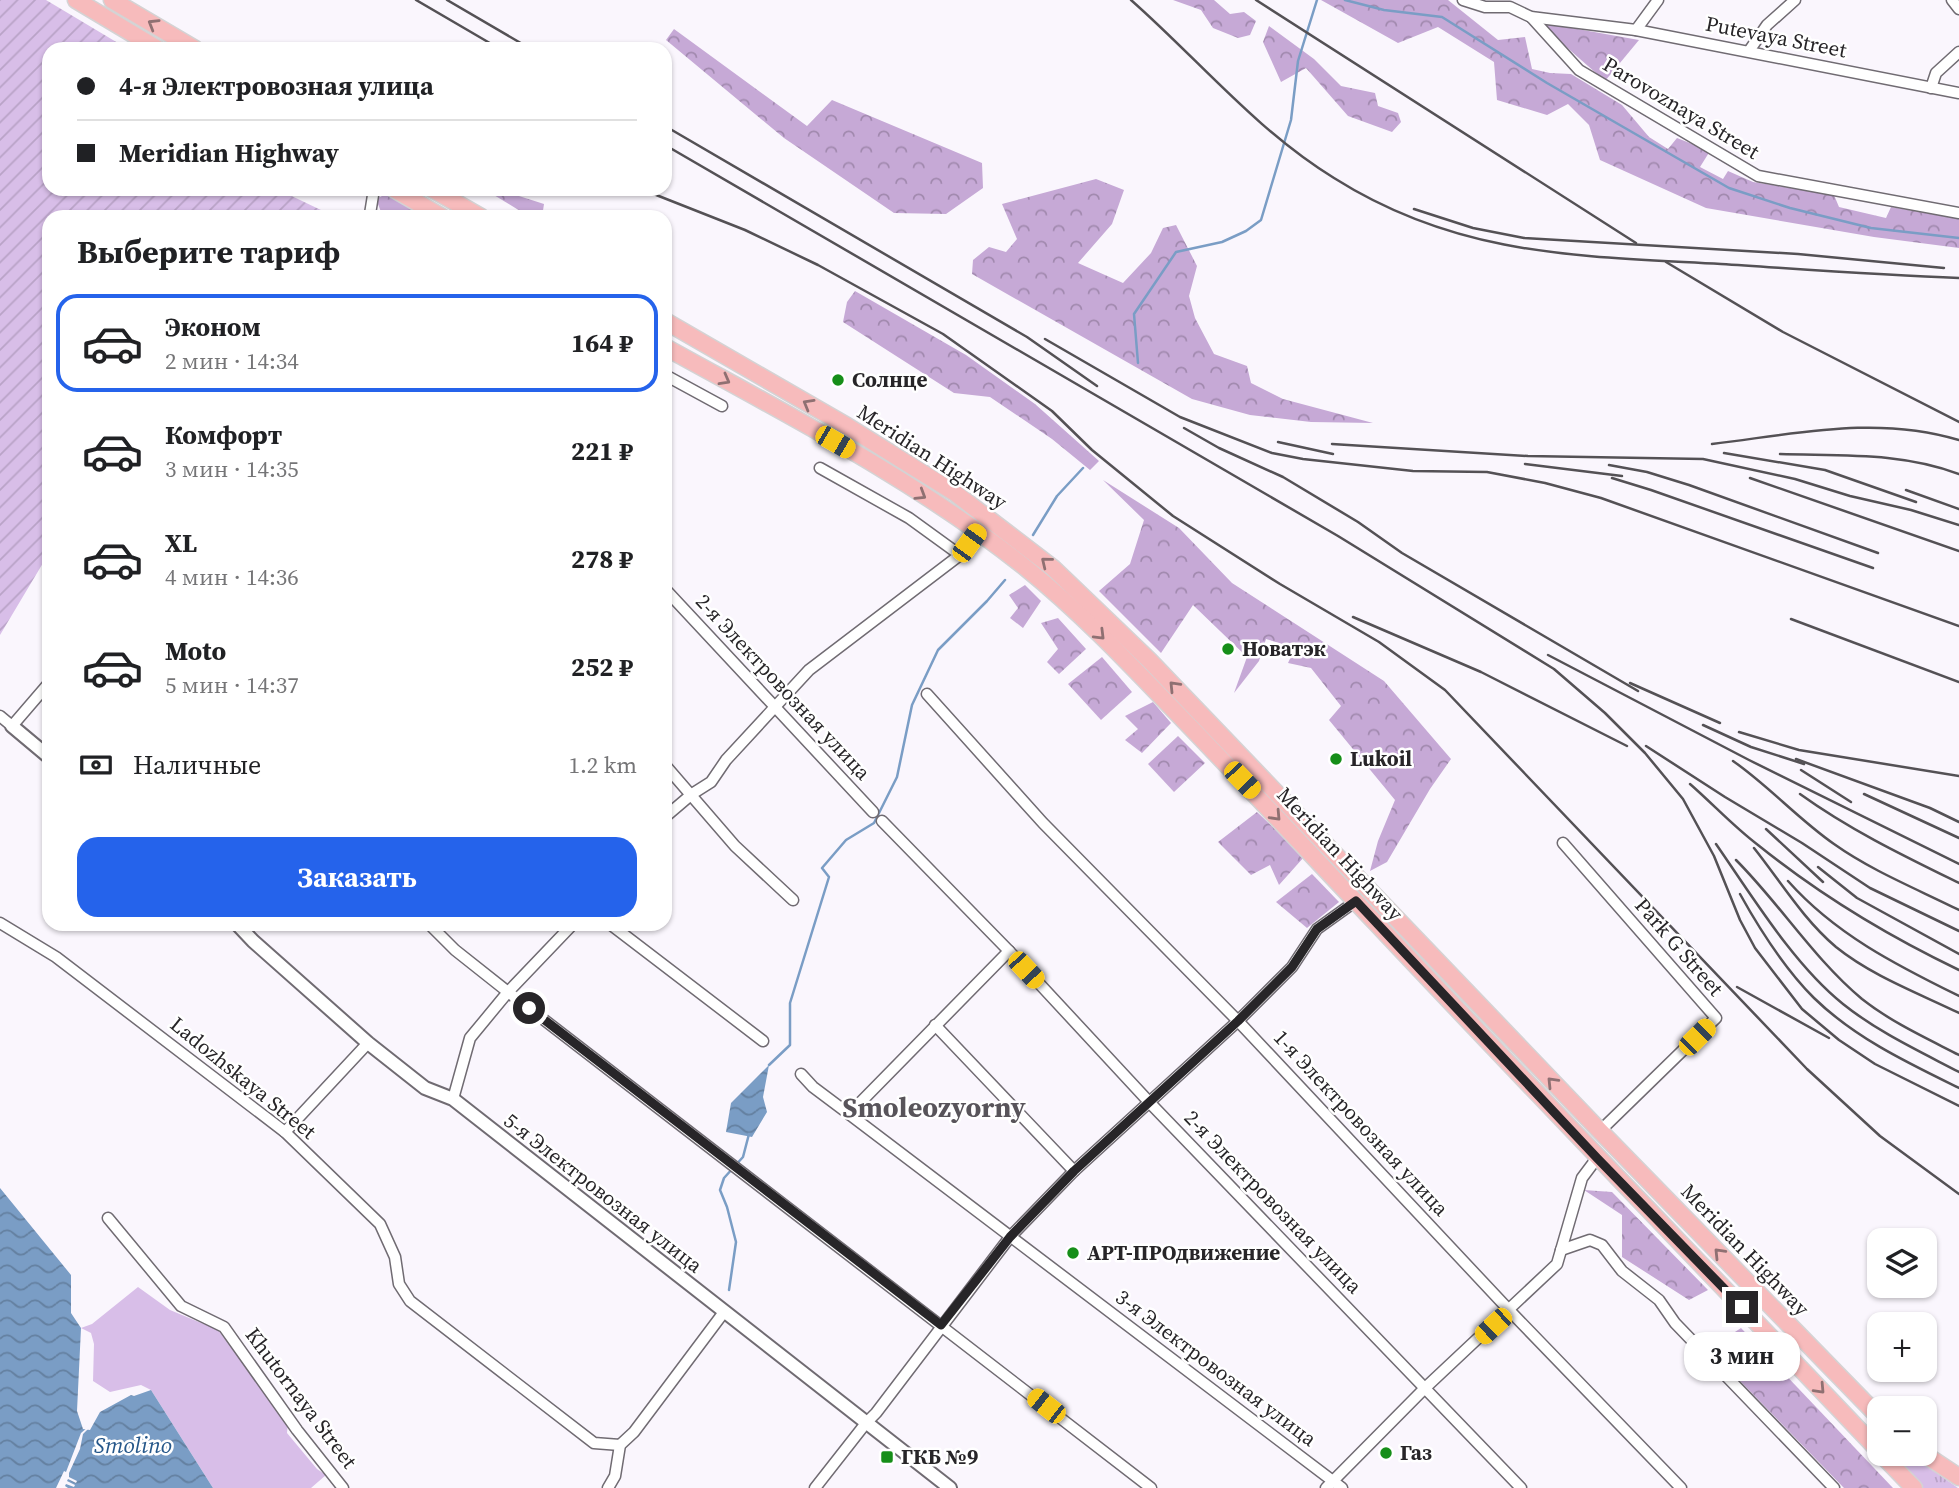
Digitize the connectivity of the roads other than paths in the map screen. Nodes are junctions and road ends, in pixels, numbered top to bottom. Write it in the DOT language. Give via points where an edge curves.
graph roads {
  1 [pos="76,0"];
  2 [pos="112,0"];
  3 [pos="1463,0"];
  4 [pos="1658,0"];
  5 [pos="1795,0"];
  6 [pos="1952,0"];
  7 [pos="1513,3"];
  8 [pos="1959,9"];
  9 [pos="1531,17"];
  10 [pos="1636,30"];
  11 [pos="146,42"];
  12 [pos="182,42"];
  13 [pos="1749,51"];
  14 [pos="1959,52"];
  15 [pos="1931,88"];
  16 [pos="1959,93"];
  17 [pos="406,196"];
  18 [pos="444,196"];
  19 [pos="430,210"];
  20 [pos="469,210"];
  21 [pos="1959,213"];
  22 [pos="672,325"];
  23 [pos="672,351"];
  24 [pos="672,379"];
  25 [pos="722,406"];
  26 [pos="820,468"];
  27 [pos="987,516"];
  28 [pos="977,532"];
  29 [pos="960,555"];
  30 [pos="672,596"];
  31 [pos="42,691"];
  32 [pos="927,694"];
  33 [pos="776,707"];
  34 [pos="0,716"];
  35 [pos="12,726"];
  36 [pos="42,751"];
  37 [pos="672,773"];
  38 [pos="692,794"];
  39 [pos="672,811"];
  40 [pos="873,812"];
  41 [pos="882,821"];
  42 [pos="1563,843"];
  43 [pos="793,900"];
  44 [pos="1356,901"];
  45 [pos="0,923"];
  46 [pos="245,931"];
  47 [pos="436,931"];
  48 [pos="566,931"];
  49 [pos="619,931"];
  50 [pos="1009,950"];
  51 [pos="508,992"];
  52 [pos="1238,1021"];
  53 [pos="935,1024"];
  54 [pos="763,1041"];
  55 [pos="368,1043"];
  56 [pos="801,1074"];
  57 [pos="453,1099"];
  58 [pos="1150,1103"];
  59 [pos="849,1114"];
  60 [pos="1600,1131"];
  61 [pos="285,1132"];
  62 [pos="1597,1158"];
  63 [pos="1074,1171"];
  64 [pos="107,1218"];
  65 [pos="1010,1237"];
  66 [pos="1561,1250"];
  67 [pos="1509,1310"];
  68 [pos="724,1312"];
  69 [pos="941,1325"];
  70 [pos="1425,1388"];
  71 [pos="1867,1405"];
  72 [pos="866,1423"];
  73 [pos="1867,1439"];
  74 [pos="620,1444"];
  75 [pos="1937,1463"];
  76 [pos="1893,1466"];
  77 [pos="1959,1477"];
  78 [pos="1329,1484"];
  79 [pos="343,1488"];
  80 [pos="608,1488"];
  81 [pos="815,1488"];
  82 [pos="950,1488"];
  83 [pos="1151,1488"];
  84 [pos="1342,1488"];
  85 [pos="1521,1488"];
  86 [pos="1681,1488"];
  87 [pos="1834,1488"];
  88 [pos="1914,1488"];
  1 -- 11 [label="main road"];
  12 -- 2 [label="main road, one-way"];
  3 -- 7 [label="street, Putevaya Street" via="1485,6"];
  4 -- 10 [label="street"];
  5 -- 13 [label="street" via="1767,25"];
  6 -- 8 [label="street"];
  7 -- 9 [label="street, Putevaya Street"];
  9 -- 10 [label="street, Putevaya Street"];
  9 -- 21 [label="street, Parovoznaya Street" via="1578,70 1758,176"];
  10 -- 13 [label="street, Putevaya Street"];
  13 -- 15 [label="street, Putevaya Street"];
  14 -- 15 [label="street" via="1936,72"];
  15 -- 16 [label="street, Putevaya Street"];
  17 -- 19 [label="main road"];
  18 -- 20 [label="main road"];
  27 -- 22 [label="main road, Meridian Highway, one-way" via="858,433"];
  23 -- 28 [label="main road, Meridian Highway, one-way" via="848,449"];
  24 -- 25 [label="street"];
  26 -- 29 [label="street" via="909,518"];
  27 -- 28 [label="main road"];
  60 -- 27 [label="main road, Meridian Highway, one-way" via="1149,660 1053,568"];
  28 -- 29 [label="street"];
  28 -- 44 [label="main road, Meridian Highway, one-way" via="1089,624"];
  29 -- 33 [label="street" via="809,670"];
  30 -- 33 [label="street, 2-я Электровозная улица"];
  31 -- 35 [label="street"];
  32 -- 52 [label="street, 1-я Электровозная улица" via="1043,823"];
  33 -- 38 [label="street" via="726,760 712,782"];
  33 -- 40 [label="street, 2-я Электровозная улица"];
  34 -- 35 [label="street"];
  35 -- 36 [label="street"];
  37 -- 38 [label="street"];
  38 -- 39 [label="street"];
  38 -- 43 [label="street" via="735,846"];
  41 -- 50 [label="street, 2-я Электровозная улица"];
  42 -- 60 [label="street, Park G Street" via="1716,1018"];
  44 -- 52 [label="street" via="1317,929 1292,967"];
  44 -- 62 [label="main road, Meridian Highway"];
  45 -- 61 [label="street, Ladozhskaya Street" via="56,957"];
  46 -- 55 [label="street, 5-я Электровозная улица"];
  47 -- 51 [label="street"];
  48 -- 51 [label="street"];
  49 -- 54 [label="street"];
  50 -- 53 [label="street"];
  50 -- 58 [label="street, 2-я Электровозная улица"];
  51 -- 57 [label="street" via="470,1038"];
  51 -- 69 [label="street"];
  52 -- 58 [label="street"];
  52 -- 67 [label="street, 1-я Электровозная улица"];
  53 -- 59 [label="street"];
  53 -- 63 [label="street"];
  55 -- 57 [label="street, 5-я Электровозная улица" via="425,1088"];
  55 -- 61 [label="street"];
  56 -- 59 [label="street, 3-я Электровозная улица"];
  57 -- 68 [label="street, 5-я Электровозная улица"];
  58 -- 63 [label="street"];
  58 -- 70 [label="street, 2-я Электровозная улица"];
  59 -- 65 [label="street, 3-я Электровозная улица"];
  71 -- 60 [label="main road, Meridian Highway, one-way"];
  61 -- 74 [label="street, Ladozhskaya Street" via="380,1224 395,1257 399,1284 411,1301 594,1443"];
  62 -- 66 [label="street" via="1582,1178"];
  62 -- 73 [label="main road, Meridian Highway, one-way"];
  63 -- 65 [label="street"];
  64 -- 79 [label="street, Khutornaya Street" via="181,1306 225,1328"];
  65 -- 69 [label="street"];
  65 -- 78 [label="street, 3-я Электровозная улица"];
  66 -- 67 [label="street" via="1557,1264"];
  66 -- 87 [label="street" via="1590,1240 1602,1245"];
  67 -- 70 [label="street"];
  67 -- 86 [label="street, 1-я Электровозная улица"];
  68 -- 72 [label="street, 5-я Электровозная улица"];
  68 -- 74 [label="street" via="634,1432"];
  69 -- 72 [label="street"];
  69 -- 83 [label="street"];
  70 -- 78 [label="street"];
  70 -- 85 [label="street, 2-я Электровозная улица"];
  72 -- 81 [label="street"];
  72 -- 82 [label="street, 5-я Электровозная улица"];
  74 -- 80 [label="street" via="615,1476"];
  75 -- 77 [label="main road"];
  76 -- 88 [label="main road, Meridian Highway"];
  78 -- 84 [label="street, 3-я Электровозная улица"];
}
